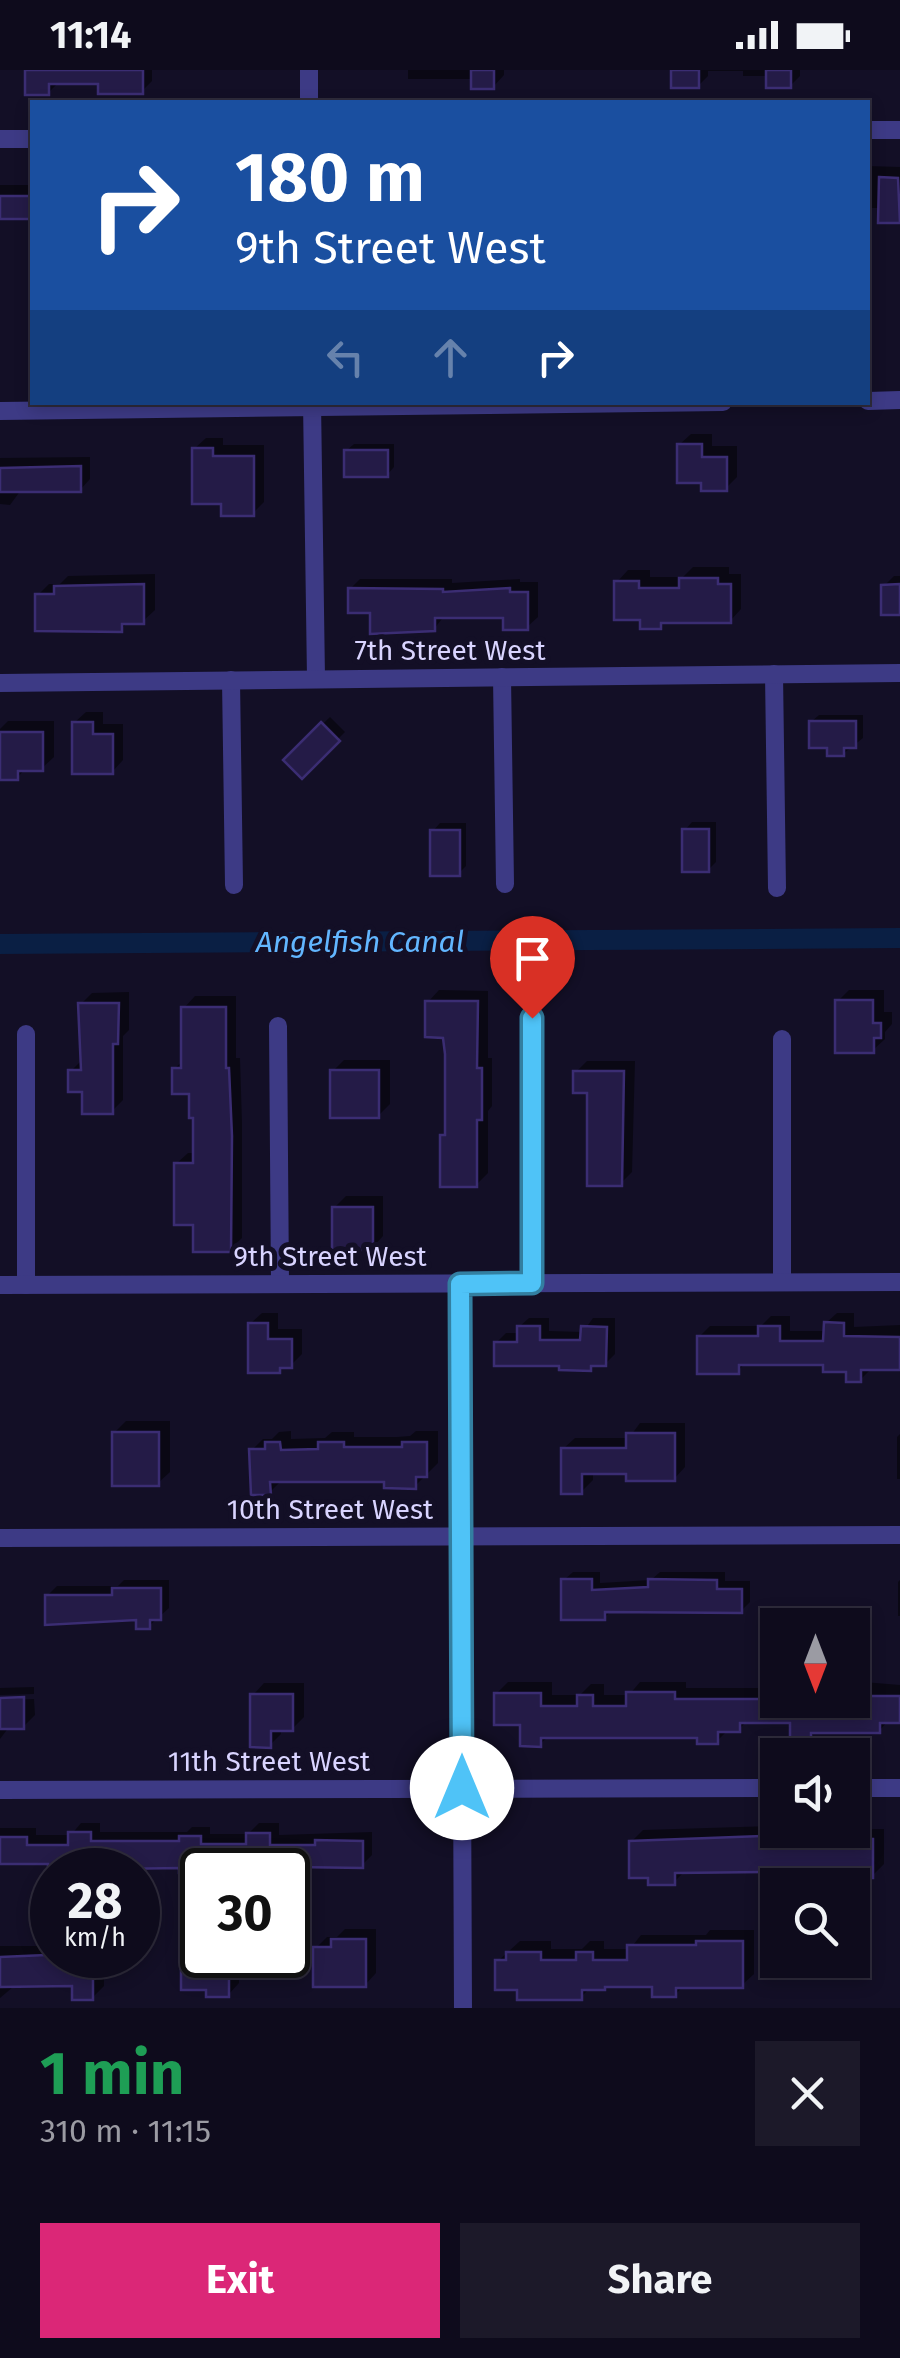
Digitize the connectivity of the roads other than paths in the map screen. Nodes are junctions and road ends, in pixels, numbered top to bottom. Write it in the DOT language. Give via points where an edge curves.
graph roads {
  1 [pos="309,70"];
  2 [pos="309,100"];
  3 [pos="870,130"];
  4 [pos="900,130"];
  5 [pos="30,139"];
  6 [pos="0,140"];
  7 [pos="900,400"];
  8 [pos="870,401"];
  9 [pos="312,405"];
  10 [pos="0,411"];
  11 [pos="900,672"];
  12 [pos="774,674"];
  13 [pos="502,677"];
  14 [pos="316,678"];
  15 [pos="231,680"];
  16 [pos="0,683"];
  17 [pos="505,884"];
  18 [pos="234,885"];
  19 [pos="777,888"];
  20 [pos="532,1018"];
  21 [pos="278,1026"];
  22 [pos="26,1034"];
  23 [pos="782,1039"];
  24 [pos="782,1282"];
  25 [pos="900,1282"];
  26 [pos="532,1283"];
  27 [pos="280,1284"];
  28 [pos="460,1284"];
  29 [pos="0,1285"];
  30 [pos="26,1285"];
  31 [pos="462,1536"];
  32 [pos="900,1536"];
  33 [pos="0,1538"];
  34 [pos="462,1788"];
  35 [pos="760,1788"];
  36 [pos="870,1788"];
  37 [pos="900,1788"];
  38 [pos="0,1790"];
  39 [pos="463,2008"];
  1 -- 2 [label="street"];
  3 -- 4 [label="street"];
  5 -- 6 [label="street"];
  7 -- 8 [label="street"];
  9 -- 10 [label="street"];
  9 -- 14 [label="street"];
  11 -- 12 [label="street, 7th Street West"];
  12 -- 13 [label="street, 7th Street West"];
  12 -- 19 [label="street"];
  13 -- 14 [label="street, 7th Street West"];
  13 -- 17 [label="street"];
  14 -- 15 [label="street, 7th Street West"];
  15 -- 16 [label="street, 7th Street West"];
  15 -- 18 [label="street"];
  20 -- 26 [label="street"];
  21 -- 27 [label="street"];
  22 -- 30 [label="street"];
  23 -- 24 [label="street"];
  24 -- 25 [label="street, 9th Street West"];
  24 -- 26 [label="street, 9th Street West"];
  26 -- 28 [label="street, 9th Street West"];
  27 -- 28 [label="street, 9th Street West"];
  27 -- 30 [label="street, 9th Street West"];
  28 -- 31 [label="street"];
  29 -- 30 [label="street, 9th Street West"];
  31 -- 32 [label="street, 10th Street West"];
  31 -- 33 [label="street, 10th Street West"];
  31 -- 34 [label="street"];
  34 -- 35 [label="street, 11th Street West"];
  34 -- 38 [label="street, 11th Street West"];
  34 -- 39 [label="street"];
  36 -- 37 [label="street"];
}
